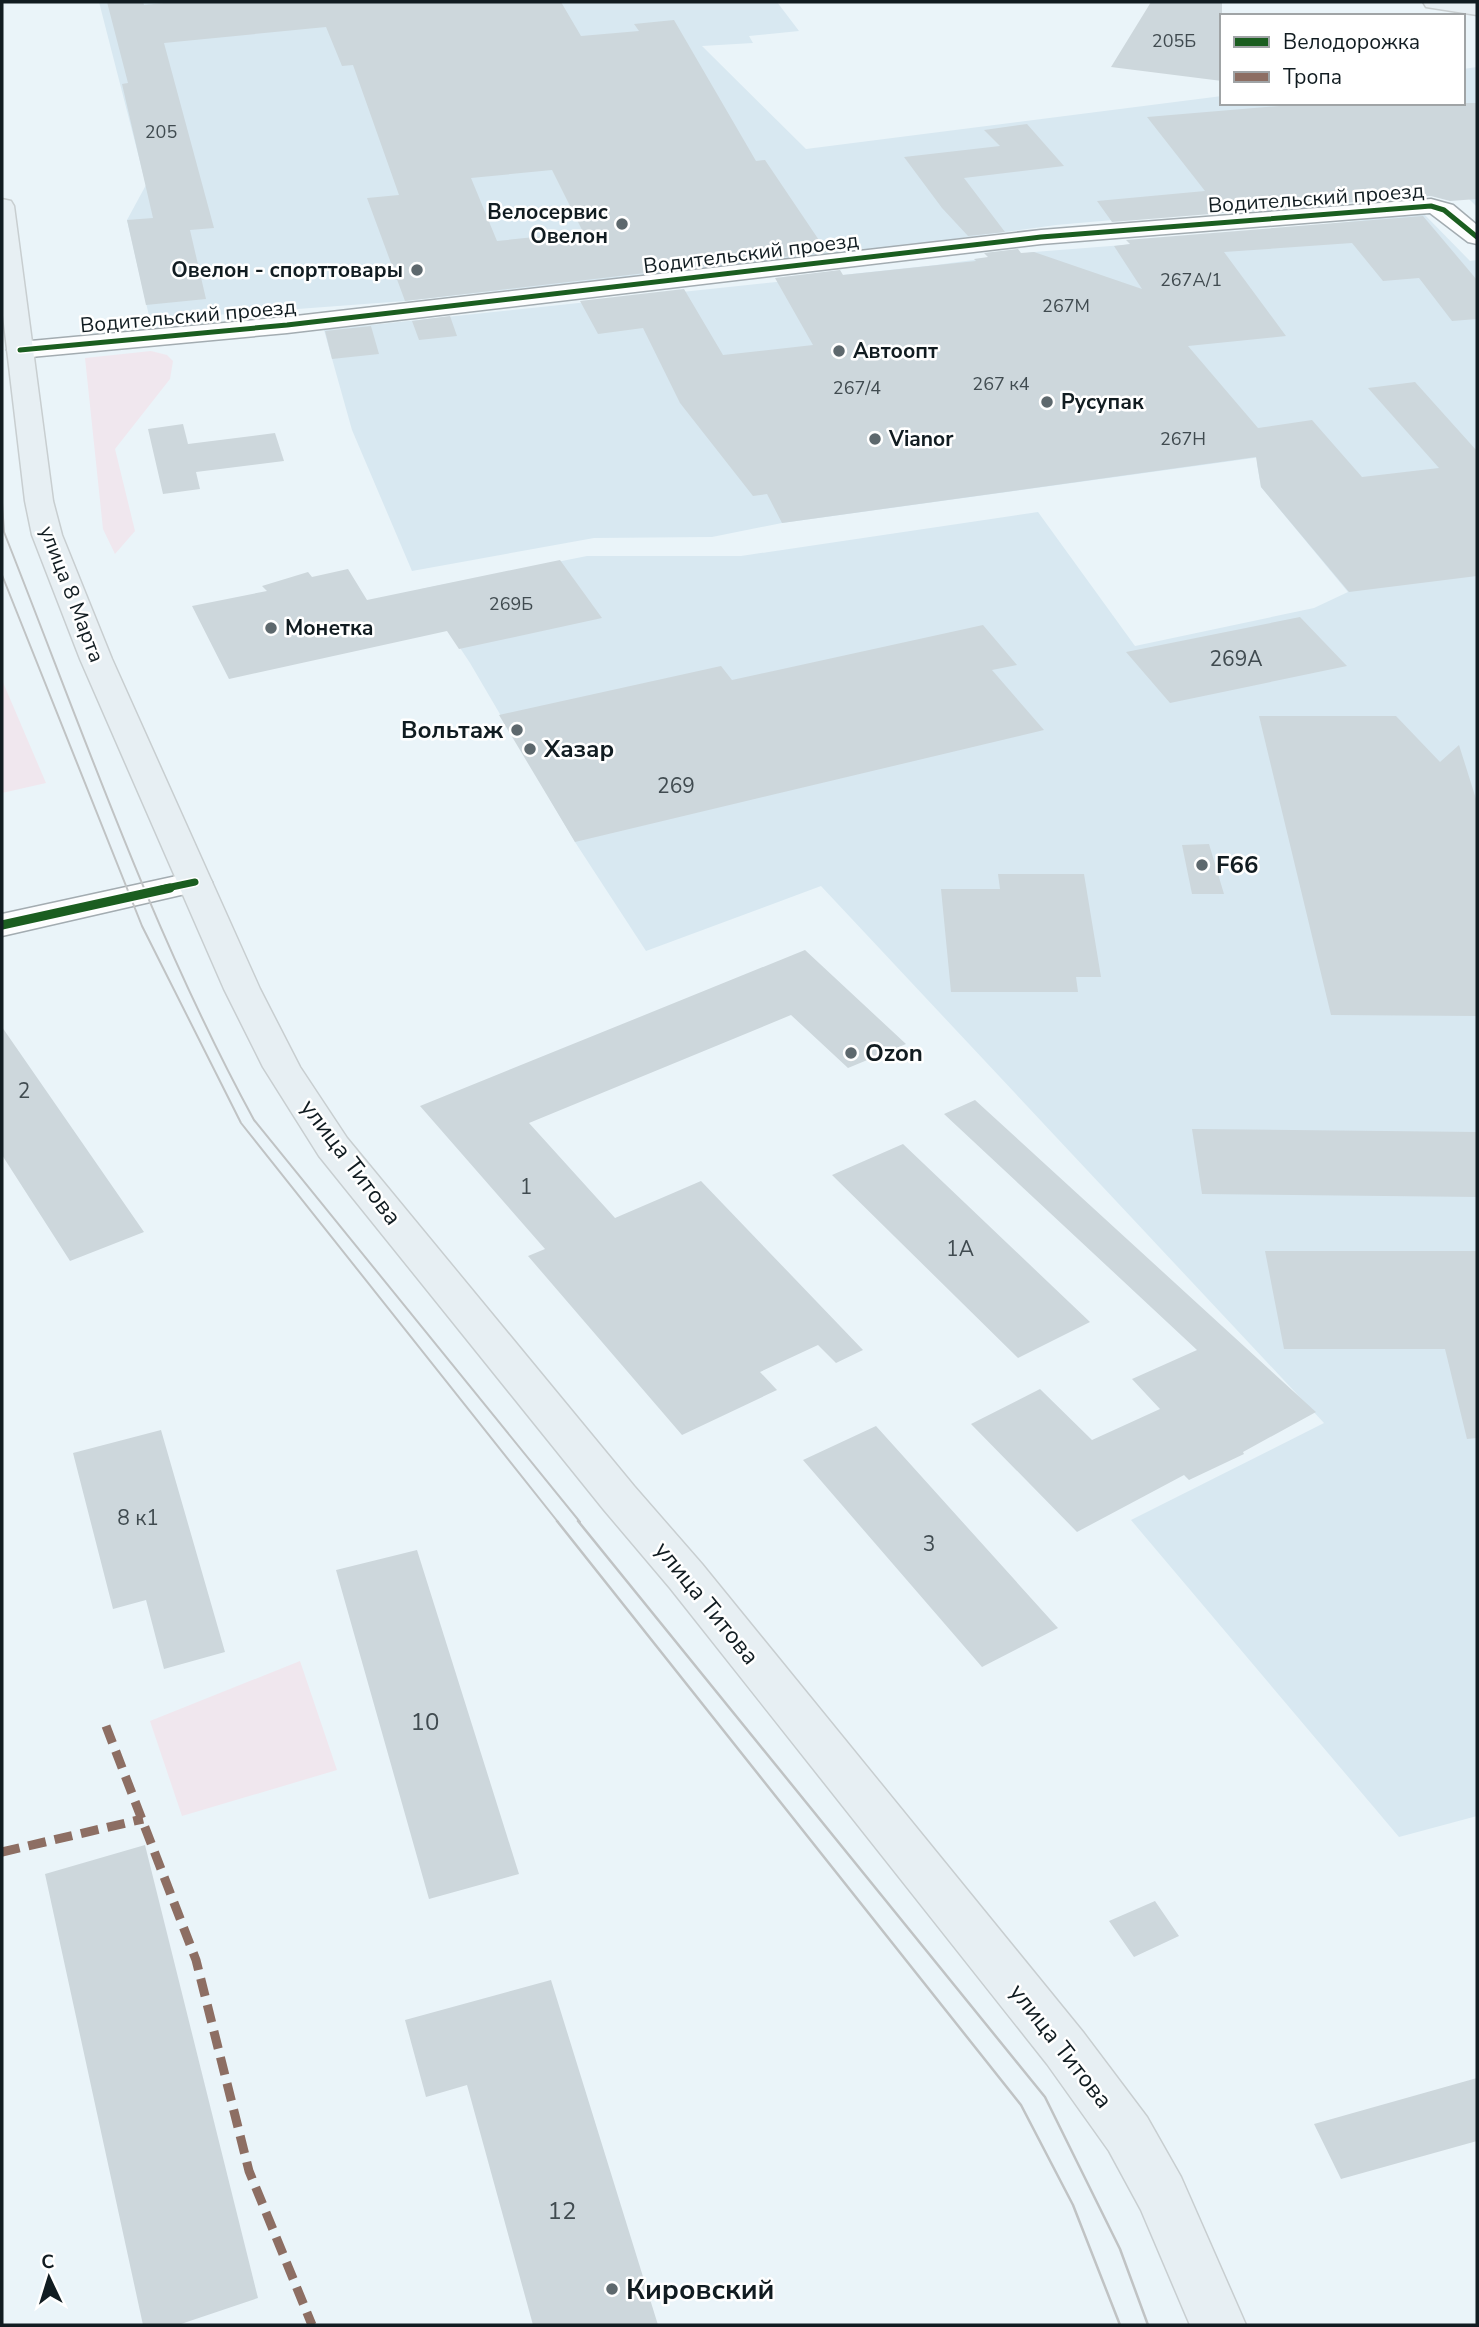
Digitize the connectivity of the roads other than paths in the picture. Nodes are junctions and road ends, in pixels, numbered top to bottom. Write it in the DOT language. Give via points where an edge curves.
graph roads {
  1 [pos="1434,2"];
  2 [pos="1477,9"];
  3 [pos="2,206"];
  4 [pos="1477,237"];
  5 [pos="20,351"];
  6 [pos="195,882"];
  7 [pos="2,925"];
  8 [pos="1218,2325"];
  1 -- 2 [label="main road"];
  3 -- 5 [label="main road, улица 8 Марта"];
  4 -- 5 [label="street, Водительский проезд" via="1444,209 1431,206 1169,226"];
  5 -- 6 [label="main road, улица 8 Марта" via="47,535"];
  6 -- 7 [label="street"];
  6 -- 8 [label="main road, улица Титова" via="282,1067 333,1147 1065,2048 1128,2134 1162,2195"];
}
